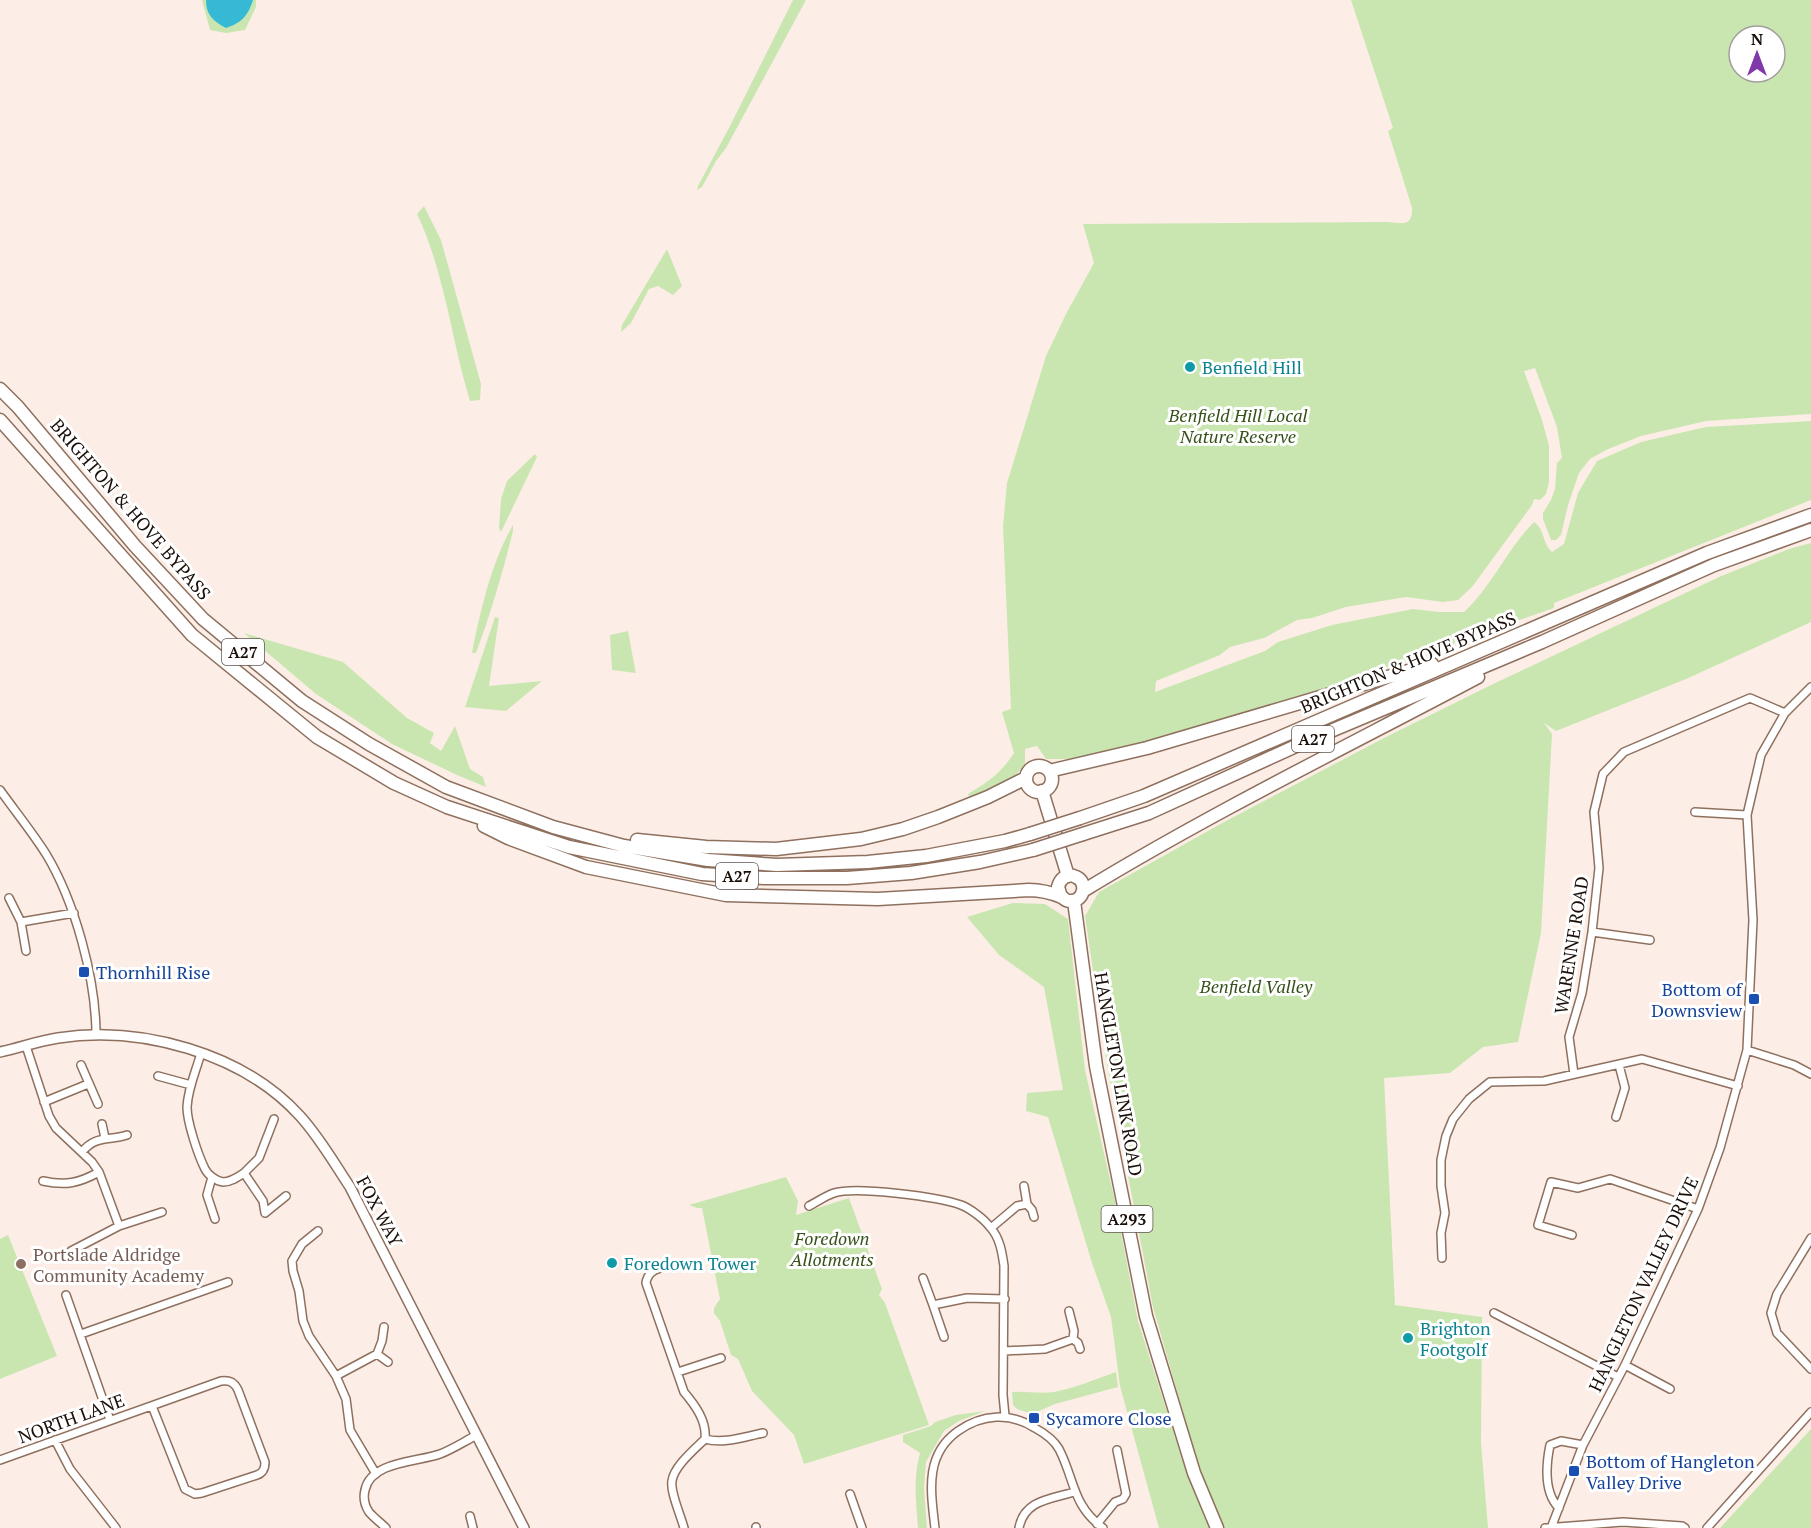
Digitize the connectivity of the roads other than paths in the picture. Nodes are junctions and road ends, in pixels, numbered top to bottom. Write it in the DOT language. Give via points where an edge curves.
graph roads {
  1 [pos="0,389"];
  2 [pos="0,420"];
  3 [pos="1811,515"];
  4 [pos="1811,530"];
  5 [pos="1542,642"];
  6 [pos="1484,649"];
  7 [pos="1811,687"];
  8 [pos="1785,713"];
  9 [pos="1049,771"];
  10 [pos="1026,778"];
  11 [pos="0,790"];
  12 [pos="1042,791"];
  13 [pos="447,807"];
  14 [pos="1695,812"];
  15 [pos="1748,815"];
  16 [pos="553,827"];
  17 [pos="1068,876"];
  18 [pos="1083,891"];
  19 [pos="1061,897"];
  20 [pos="9,898"];
  21 [pos="1074,901"];
  22 [pos="74,914"];
  23 [pos="21,922"];
  24 [pos="1592,932"];
  25 [pos="1650,940"];
  26 [pos="26,951"];
  27 [pos="96,1035"];
  28 [pos="26,1046"];
  29 [pos="1747,1050"];
  30 [pos="0,1052"];
  31 [pos="201,1053"];
  32 [pos="81,1065"];
  33 [pos="1618,1065"];
  34 [pos="1574,1074"];
  35 [pos="1811,1074"];
  36 [pos="158,1076"];
  37 [pos="88,1084"];
  38 [pos="191,1085"];
  39 [pos="1738,1086"];
  40 [pos="44,1102"];
  41 [pos="98,1104"];
  42 [pos="1616,1117"];
  43 [pos="274,1119"];
  44 [pos="102,1124"];
  45 [pos="127,1135"];
  46 [pos="105,1138"];
  47 [pos="82,1152"];
  48 [pos="99,1172"];
  49 [pos="244,1173"];
  50 [pos="212,1177"];
  51 [pos="43,1181"];
  52 [pos="1024,1186"];
  53 [pos="286,1196"];
  54 [pos="1027,1204"];
  55 [pos="809,1206"];
  56 [pos="1698,1209"];
  57 [pos="162,1212"];
  58 [pos="1034,1217"];
  59 [pos="215,1219"];
  60 [pos="119,1226"];
  61 [pos="991,1228"];
  62 [pos="318,1231"];
  63 [pos="1572,1235"];
  64 [pos="1811,1238"];
  65 [pos="71,1251"];
  66 [pos="1442,1258"];
  67 [pos="673,1264"];
  68 [pos="923,1278"];
  69 [pos="228,1282"];
  70 [pos="66,1295"];
  71 [pos="1005,1299"];
  72 [pos="933,1305"];
  73 [pos="1069,1311"];
  74 [pos="1494,1313"];
  75 [pos="384,1327"];
  76 [pos="81,1334"];
  77 [pos="944,1337"];
  78 [pos="1073,1339"];
  79 [pos="1080,1349"];
  80 [pos="1004,1351"];
  81 [pos="377,1354"];
  82 [pos="721,1358"];
  83 [pos="388,1362"];
  84 [pos="1625,1365"];
  85 [pos="1811,1369"];
  86 [pos="678,1372"];
  87 [pos="336,1376"];
  88 [pos="1618,1377"];
  89 [pos="1670,1389"];
  90 [pos="152,1406"];
  91 [pos="1811,1412"];
  92 [pos="1005,1416"];
  93 [pos="110,1420"];
  94 [pos="763,1432"];
  95 [pos="477,1435"];
  96 [pos="705,1439"];
  97 [pos="55,1440"];
  98 [pos="1583,1445"];
  99 [pos="1117,1450"];
  100 [pos="0,1460"];
  101 [pos="376,1474"];
  102 [pos="1074,1492"];
  103 [pos="850,1494"];
  104 [pos="1559,1508"];
  105 [pos="470,1516"];
  106 [pos="1100,1526"];
  107 [pos="116,1528"];
  108 [pos="386,1528"];
  109 [pos="473,1528"];
  110 [pos="524,1528"];
  111 [pos="684,1528"];
  112 [pos="862,1528"];
  113 [pos="935,1528"];
  114 [pos="1019,1528"];
  115 [pos="1217,1528"];
  116 [pos="1549,1528"];
  117 [pos="1685,1528"];
  118 [pos="1707,1528"];
  1 -- 16 [label="highway, BRIGHTON & HOVE BYPASS / A27" via="203,619 302,701 446,787"];
  2 -- 13 [label="highway, BRIGHTON & HOVE BYPASS / A27" via="192,634 317,737 394,783"];
  3 -- 6 [label="highway, BRIGHTON & HOVE BYPASS / A27" via="1707,553"];
  4 -- 5 [label="highway, BRIGHTON & HOVE BYPASS / A27" via="1714,565"];
  5 -- 13 [label="highway, BRIGHTON & HOVE BYPASS / A27, bridge" via="1149,813 1033,850 912,873 764,879 702,874 569,848"];
  5 -- 18 [label="highway, A27" via="1212,816"];
  6 -- 9 [label="highway, A27" via="1147,748"];
  6 -- 16 [label="highway, BRIGHTON & HOVE BYPASS / A27, bridge" via="1144,796 1005,841 926,856 777,865 708,860 624,846"];
  7 -- 8 [label="street, HANGLETON VALLEY DRIVE"];
  8 -- 15 [label="street, HANGLETON VALLEY DRIVE" via="1761,755"];
  8 -- 24 [label="street, WARENNE ROAD" via="1750,698 1624,752 1603,774 1594,812 1599,868"];
  9 -- 10 [label="highway" via="1042,766 1034,767"];
  9 -- 12 [label="highway" via="1051,783"];
  10 -- 12 [label="highway" via="1030,788"];
  10 -- 16 [label="highway, A27" via="913,826 799,848 706,848 611,838"];
  11 -- 22 [label="street" via="46,855"];
  12 -- 17 [label="highway"];
  13 -- 19 [label="highway, A27" via="508,838 586,867 726,895 878,900 1029,890"];
  14 -- 15 [label="street"];
  15 -- 29 [label="street, HANGLETON VALLEY DRIVE" via="1752,920"];
  17 -- 18 [label="highway" via="1080,879"];
  17 -- 19 [label="highway" via="1058,884"];
  18 -- 21 [label="highway"];
  19 -- 21 [label="highway"];
  20 -- 23 [label="street"];
  21 -- 115 [label="highway, HANGLETON LINK ROAD / A293" via="1096,1066 1146,1316 1194,1473"];
  22 -- 23 [label="street"];
  22 -- 27 [label="street" via="93,994"];
  23 -- 26 [label="street"];
  24 -- 25 [label="street"];
  24 -- 34 [label="street, WARENNE ROAD" via="1582,993 1569,1038"];
  27 -- 28 [label="street, FOX WAY" via="57,1038"];
  27 -- 31 [label="street, FOX WAY" via="145,1038"];
  28 -- 30 [label="street, FOX WAY"];
  28 -- 40 [label="street"];
  29 -- 35 [label="street"];
  29 -- 39 [label="street, HANGLETON VALLEY DRIVE"];
  31 -- 38 [label="street"];
  31 -- 95 [label="street, FOX WAY" via="256,1080 282,1099 324,1145 369,1223"];
  32 -- 37 [label="street"];
  33 -- 34 [label="street"];
  33 -- 39 [label="street" via="1642,1059"];
  33 -- 42 [label="street" via="1625,1088"];
  34 -- 66 [label="street" via="1544,1081 1490,1082 1468,1099 1453,1119 1441,1160 1445,1212"];
  36 -- 38 [label="street"];
  37 -- 40 [label="street"];
  37 -- 41 [label="street"];
  38 -- 50 [label="street" via="187,1104 189,1124"];
  39 -- 56 [label="street, HANGLETON VALLEY DRIVE"];
  40 -- 47 [label="street" via="56,1128"];
  43 -- 49 [label="street" via="259,1158"];
  44 -- 46 [label="street"];
  45 -- 46 [label="street"];
  46 -- 47 [label="street" via="89,1144"];
  47 -- 48 [label="street"];
  48 -- 51 [label="street" via="69,1184"];
  48 -- 60 [label="street"];
  49 -- 50 [label="street" via="222,1182"];
  49 -- 53 [label="street" via="263,1201 265,1212"];
  50 -- 59 [label="street" via="207,1195"];
  52 -- 54 [label="street"];
  54 -- 58 [label="street"];
  54 -- 61 [label="street" via="1017,1206"];
  55 -- 61 [label="street" via="835,1193 908,1195 963,1205"];
  56 -- 63 [label="street" via="1610,1179 1578,1188 1551,1182 1538,1225"];
  56 -- 84 [label="street, HANGLETON VALLEY DRIVE"];
  57 -- 60 [label="street"];
  60 -- 65 [label="street"];
  61 -- 71 [label="street" via="1001,1248"];
  62 -- 87 [label="street" via="296,1253 293,1271 303,1321"];
  64 -- 85 [label="street" via="1771,1313 1777,1334"];
  67 -- 86 [label="street" via="651,1272 646,1284"];
  68 -- 72 [label="street"];
  69 -- 76 [label="street"];
  70 -- 76 [label="street"];
  71 -- 72 [label="street" via="967,1298"];
  71 -- 80 [label="street"];
  72 -- 77 [label="street"];
  73 -- 78 [label="street"];
  74 -- 88 [label="street"];
  75 -- 81 [label="street"];
  76 -- 93 [label="street"];
  78 -- 79 [label="street"];
  78 -- 80 [label="street" via="1045,1349"];
  80 -- 92 [label="street"];
  81 -- 83 [label="street"];
  81 -- 87 [label="street"];
  82 -- 86 [label="street"];
  84 -- 88 [label="street, HANGLETON VALLEY DRIVE"];
  84 -- 89 [label="street"];
  86 -- 96 [label="street" via="684,1392 697,1406"];
  87 -- 101 [label="street" via="346,1399 350,1430"];
  88 -- 98 [label="street, HANGLETON VALLEY DRIVE"];
  90 -- 90 [label="street, NORTH LANE" via="221,1381 232,1382 264,1462 263,1471 202,1493 185,1489"];
  90 -- 93 [label="street, NORTH LANE"];
  91 -- 118 [label="street"];
  92 -- 102 [label="street" via="1029,1424 1058,1447"];
  92 -- 113 [label="street" via="975,1420 940,1449 932,1479"];
  93 -- 97 [label="street, NORTH LANE"];
  94 -- 96 [label="street" via="724,1441"];
  95 -- 101 [label="street" via="439,1454"];
  95 -- 110 [label="street, FOX WAY"];
  96 -- 111 [label="street" via="680,1465 672,1481"];
  97 -- 100 [label="street, NORTH LANE"];
  97 -- 107 [label="street" via="70,1468"];
  98 -- 104 [label="street, HANGLETON VALLEY DRIVE"];
  98 -- 104 [label="street" via="1562,1441 1550,1444 1549,1494"];
  99 -- 106 [label="street" via="1126,1494 1115,1502"];
  101 -- 108 [label="street" via="367,1483 365,1505"];
  102 -- 106 [label="street" via="1082,1508"];
  102 -- 114 [label="street" via="1034,1504 1026,1510"];
  103 -- 112 [label="street"];
  104 -- 116 [label="street, HANGLETON VALLEY DRIVE"];
  105 -- 109 [label="street"];
  116 -- 117 [label="street" via="1623,1522"];
}
